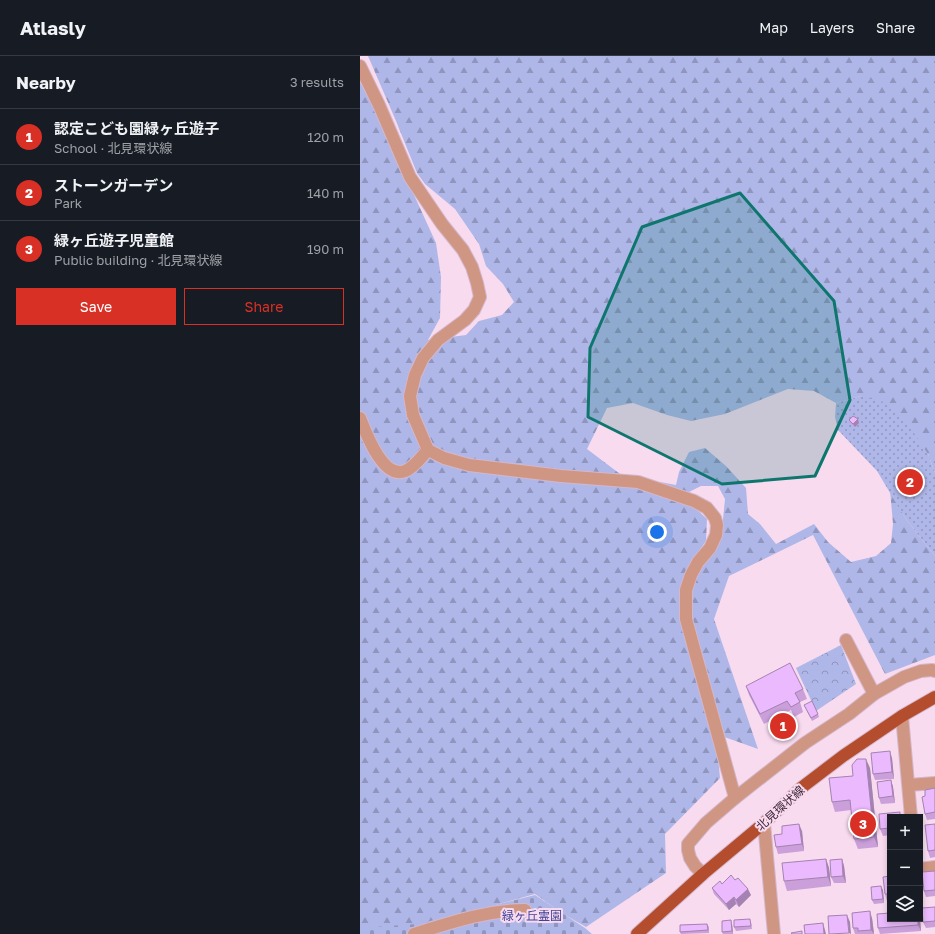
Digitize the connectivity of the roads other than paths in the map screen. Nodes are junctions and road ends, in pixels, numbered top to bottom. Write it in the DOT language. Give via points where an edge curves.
graph roads {
  1 [pos="360,66"];
  2 [pos="360,418"];
  3 [pos="428,450"];
  4 [pos="846,640"];
  5 [pos="935,671"];
  6 [pos="874,694"];
  7 [pos="935,697"];
  8 [pos="902,716"];
  9 [pos="935,783"];
  10 [pos="909,785"];
  11 [pos="735,798"];
  12 [pos="912,814"];
  13 [pos="764,823"];
  14 [pos="935,868"];
  15 [pos="923,869"];
  16 [pos="703,874"];
  17 [pos="524,910"];
  18 [pos="414,934"];
  19 [pos="637,934"];
  20 [pos="774,934"];
  1 -- 3 [label="street" via="410,177 462,250 478,283 480,297 474,310 438,340 423,358 415,374 410,396 413,415"];
  2 -- 3 [label="street" via="376,453 390,470 404,472"];
  3 -- 11 [label="street" via="444,458 469,465 638,482 694,501 707,508 716,518 716,535 710,548 698,562 686,590 686,619"];
  4 -- 6 [label="street"];
  5 -- 6 [label="street" via="921,671 904,677"];
  6 -- 11 [label="street" via="805,743"];
  7 -- 8 [label="main road, 北見環状線"];
  8 -- 10 [label="street"];
  8 -- 13 [label="main road, 北見環状線" via="843,756"];
  9 -- 10 [label="street"];
  10 -- 12 [label="street"];
  11 -- 16 [label="street" via="706,823 688,844 690,858"];
  13 -- 16 [label="main road, 北見環状線"];
  13 -- 20 [label="street"];
  14 -- 15 [label="street"];
  16 -- 19 [label="main road, 北見環状線"];
  17 -- 18 [label="street" via="508,910 471,918"];
}
